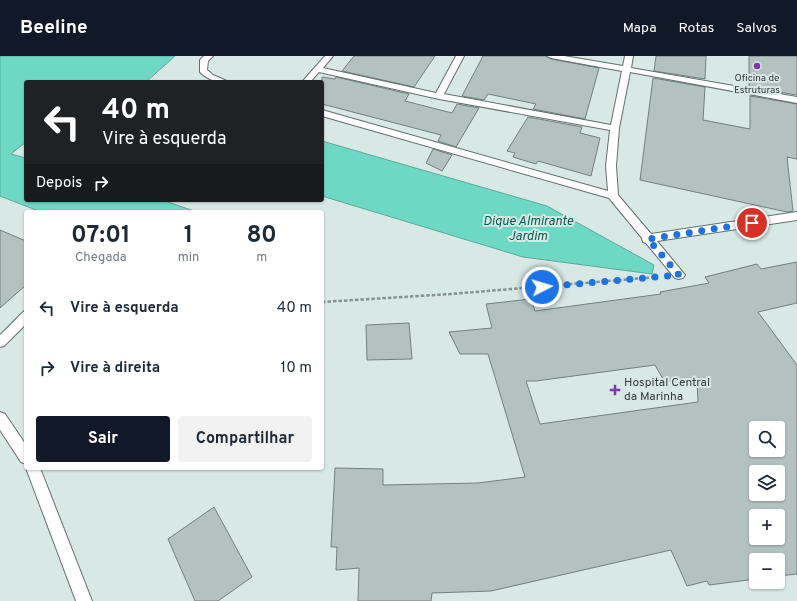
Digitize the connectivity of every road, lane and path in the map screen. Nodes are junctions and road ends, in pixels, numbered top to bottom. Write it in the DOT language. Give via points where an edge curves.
graph roads {
  1 [pos="208,56"];
  2 [pos="329,56"];
  3 [pos="460,56"];
  4 [pos="551,56"];
  5 [pos="629,56"];
  6 [pos="318,69"];
  7 [pos="627,69"];
  8 [pos="219,80"];
  9 [pos="308,80"];
  10 [pos="439,96"];
  11 [pos="797,100"];
  12 [pos="324,114"];
  13 [pos="615,128"];
  14 [pos="613,196"];
  15 [pos="797,216"];
  16 [pos="648,239"];
  17 [pos="679,275"];
  18 [pos="324,302"];
  19 [pos="24,318"];
  20 [pos="0,342"];
  21 [pos="0,418"];
  22 [pos="24,453"];
  23 [pos="34,470"];
  24 [pos="84,601"];
  1 -- 8 [label="lane" via="204,60 203,70 210,77"];
  2 -- 6 [label="lane"];
  3 -- 10 [label="lane"];
  4 -- 7 [label="lane"];
  5 -- 7 [label="lane"];
  6 -- 9 [label="lane"];
  6 -- 10 [label="lane"];
  7 -- 11 [label="lane"];
  7 -- 13 [label="lane"];
  10 -- 13 [label="lane"];
  12 -- 14 [label="lane"];
  13 -- 14 [label="lane" via="611,166"];
  14 -- 16 [label="lane"];
  15 -- 16 [label="lane"];
  16 -- 17 [label="lane"];
  17 -- 18 [label="path"];
  19 -- 20 [label="lane"];
  21 -- 22 [label="lane"];
  23 -- 24 [label="lane"];
}
